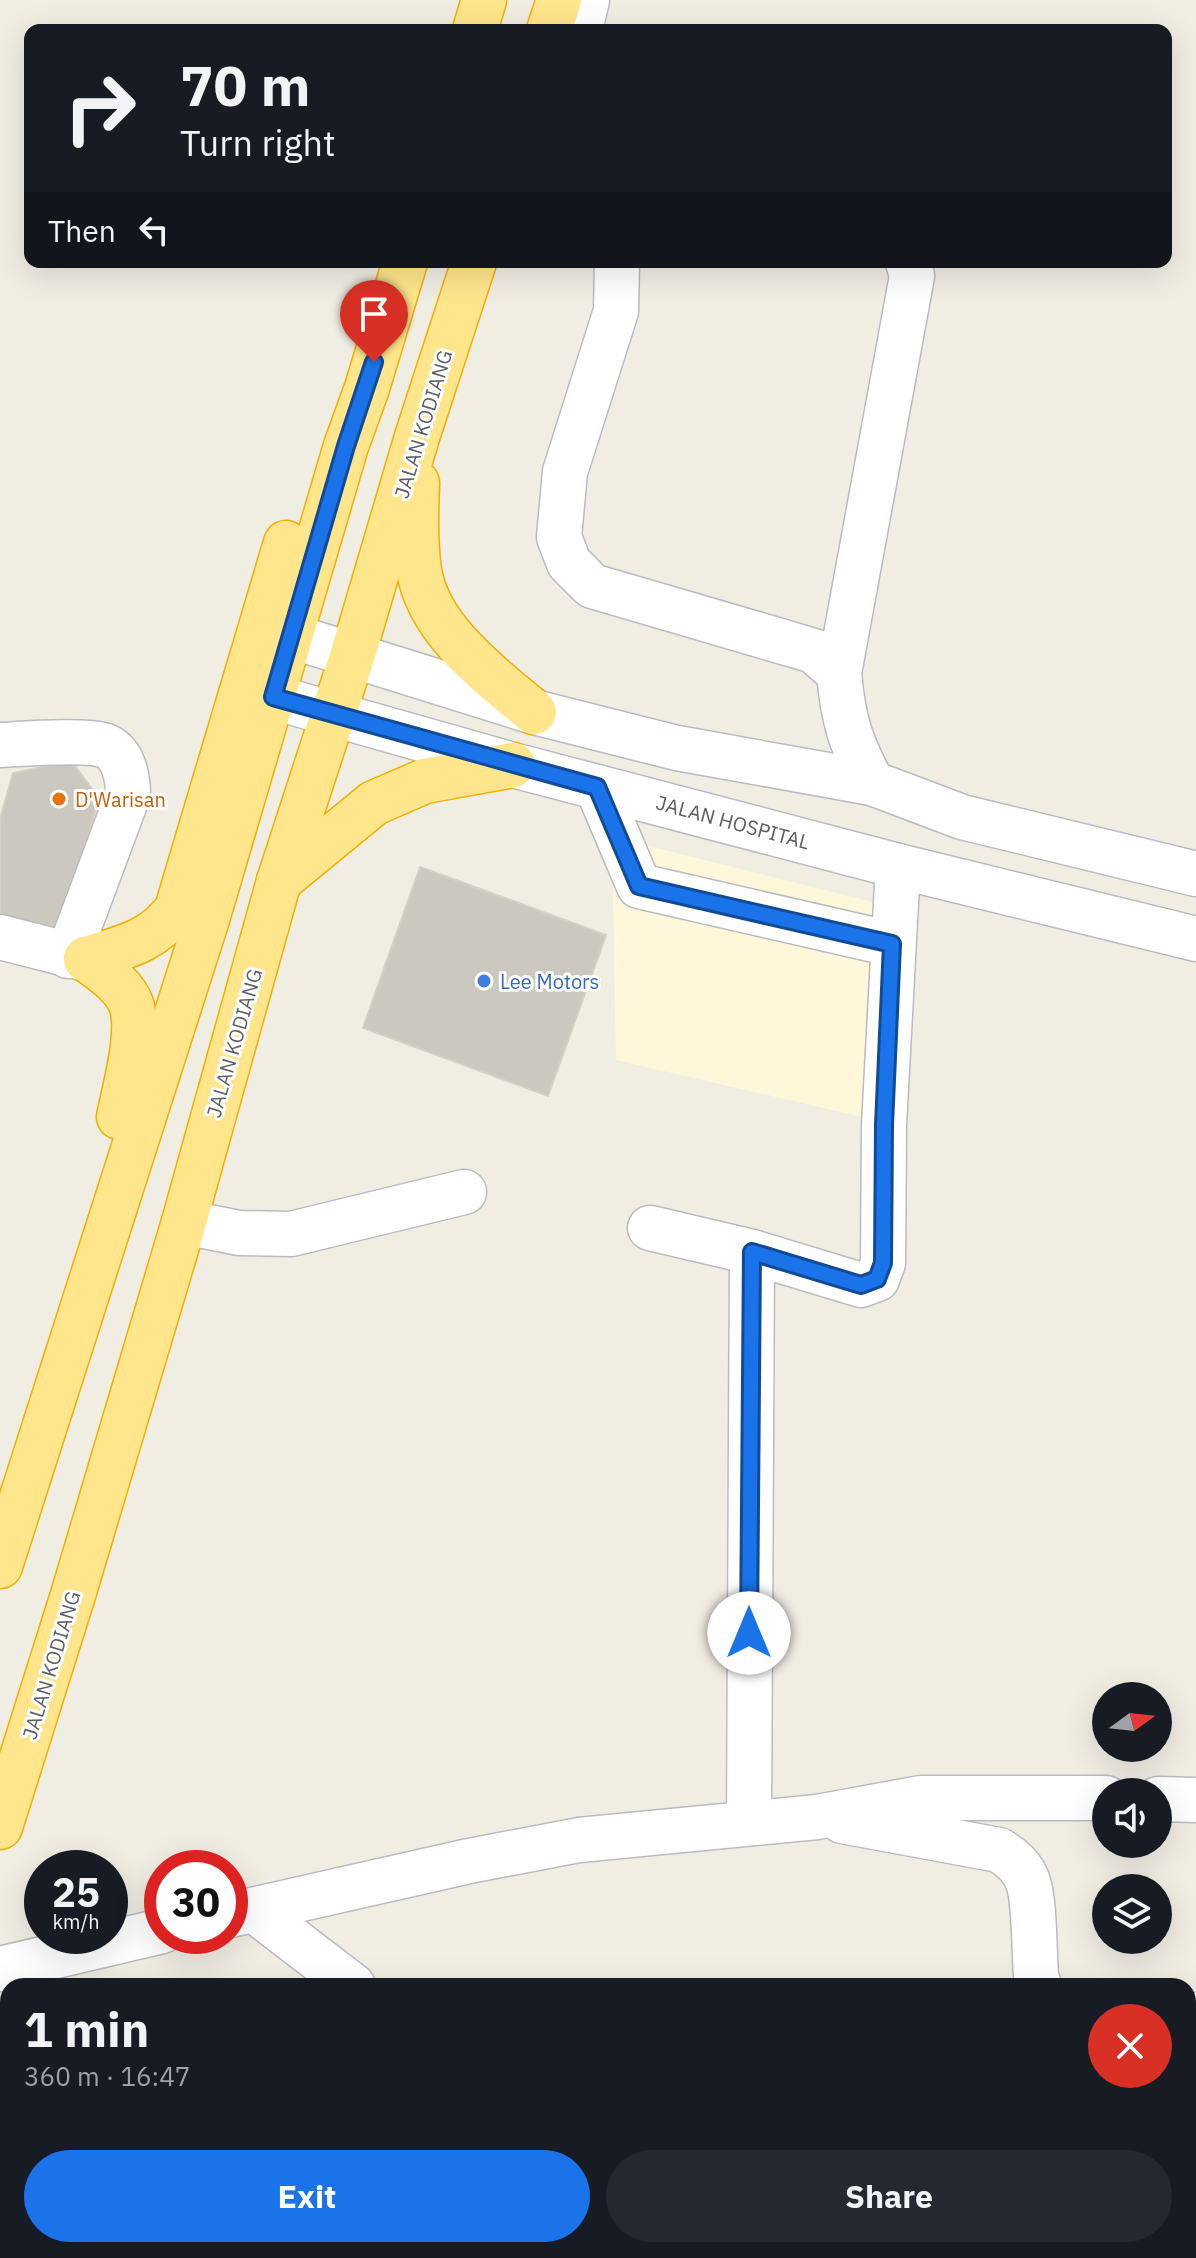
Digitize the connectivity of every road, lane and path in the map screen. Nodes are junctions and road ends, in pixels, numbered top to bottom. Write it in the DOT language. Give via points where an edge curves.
graph roads {
  1 [pos="484,0"];
  2 [pos="559,0"];
  3 [pos="587,0"];
  4 [pos="477,24"];
  5 [pos="551,24"];
  6 [pos="581,24"];
  7 [pos="403,268"];
  8 [pos="472,268"];
  9 [pos="617,268"];
  10 [pos="910,268"];
  11 [pos="367,388"];
  12 [pos="417,437"];
  13 [pos="291,636"];
  14 [pos="353,654"];
  15 [pos="839,673"];
  16 [pos="273,697"];
  17 [pos="534,712"];
  18 [pos="333,713"];
  19 [pos="0,745"];
  20 [pos="513,765"];
  21 [pos="872,783"];
  22 [pos="597,787"];
  23 [pos="898,866"];
  24 [pos="1196,874"];
  25 [pos="279,881"];
  26 [pos="0,937"];
  27 [pos="1196,939"];
  28 [pos="892,944"];
  29 [pos="77,957"];
  30 [pos="464,1192"];
  31 [pos="184,1222"];
  32 [pos="650,1228"];
  33 [pos="752,1252"];
  34 [pos="87,1289"];
  35 [pos="0,1566"];
  36 [pos="1092,1798"];
  37 [pos="1172,1799"];
  38 [pos="1196,1800"];
  39 [pos="817,1817"];
  40 [pos="749,1823"];
  41 [pos="0,1827"];
  42 [pos="248,1912"];
  43 [pos="248,1917"];
  44 [pos="144,1935"];
  45 [pos="0,1969"];
  46 [pos="341,1978"];
  47 [pos="1037,1978"];
  1 -- 4 [label="highway"];
  2 -- 5 [label="highway"];
  3 -- 6 [label="street"];
  7 -- 11 [label="highway"];
  8 -- 12 [label="highway, JALAN KODIANG"];
  9 -- 15 [label="street" via="616,311 565,472 559,537 569,563 592,586 814,651"];
  10 -- 15 [label="street"];
  11 -- 13 [label="highway"];
  11 -- 29 [label="highway" via="325,434 311,461 177,909 164,926 140,942"];
  12 -- 14 [label="highway, JALAN KODIANG"];
  12 -- 17 [label="highway" via="419,573 436,615 467,655"];
  13 -- 14 [label="street"];
  13 -- 16 [label="highway"];
  14 -- 17 [label="street"];
  14 -- 18 [label="highway, JALAN KODIANG"];
  15 -- 21 [label="street" via="852,747"];
  16 -- 18 [label="street, JALAN HOSPITAL"];
  16 -- 34 [label="highway"];
  17 -- 21 [label="street" via="677,748"];
  18 -- 20 [label="street, JALAN HOSPITAL"];
  18 -- 25 [label="highway, JALAN KODIANG"];
  19 -- 29 [label="street" via="106,747 128,776 128,795"];
  20 -- 22 [label="street, JALAN HOSPITAL"];
  20 -- 25 [label="highway" via="425,781 374,803"];
  21 -- 24 [label="street" via="962,817"];
  22 -- 23 [label="street, JALAN HOSPITAL"];
  22 -- 28 [label="street" via="639,886"];
  23 -- 27 [label="street, JALAN HOSPITAL"];
  23 -- 28 [label="street"];
  25 -- 31 [label="highway, JALAN KODIANG"];
  26 -- 29 [label="street"];
  28 -- 33 [label="street" via="883,1263 877,1279 861,1285"];
  29 -- 34 [label="highway" via="118,985 130,1003 134,1026"];
  30 -- 31 [label="street" via="291,1234 239,1233"];
  31 -- 41 [label="highway, JALAN KODIANG"];
  32 -- 33 [label="street"];
  33 -- 40 [label="street"];
  34 -- 35 [label="highway"];
  36 -- 39 [label="street" via="921,1798"];
  37 -- 38 [label="street"];
  39 -- 40 [label="street"];
  39 -- 47 [label="street" via="999,1850 1011,1857 1029,1883"];
  40 -- 42 [label="street" via="539,1847"];
  43 -- 46 [label="street"];
  44 -- 45 [label="street"];
}
